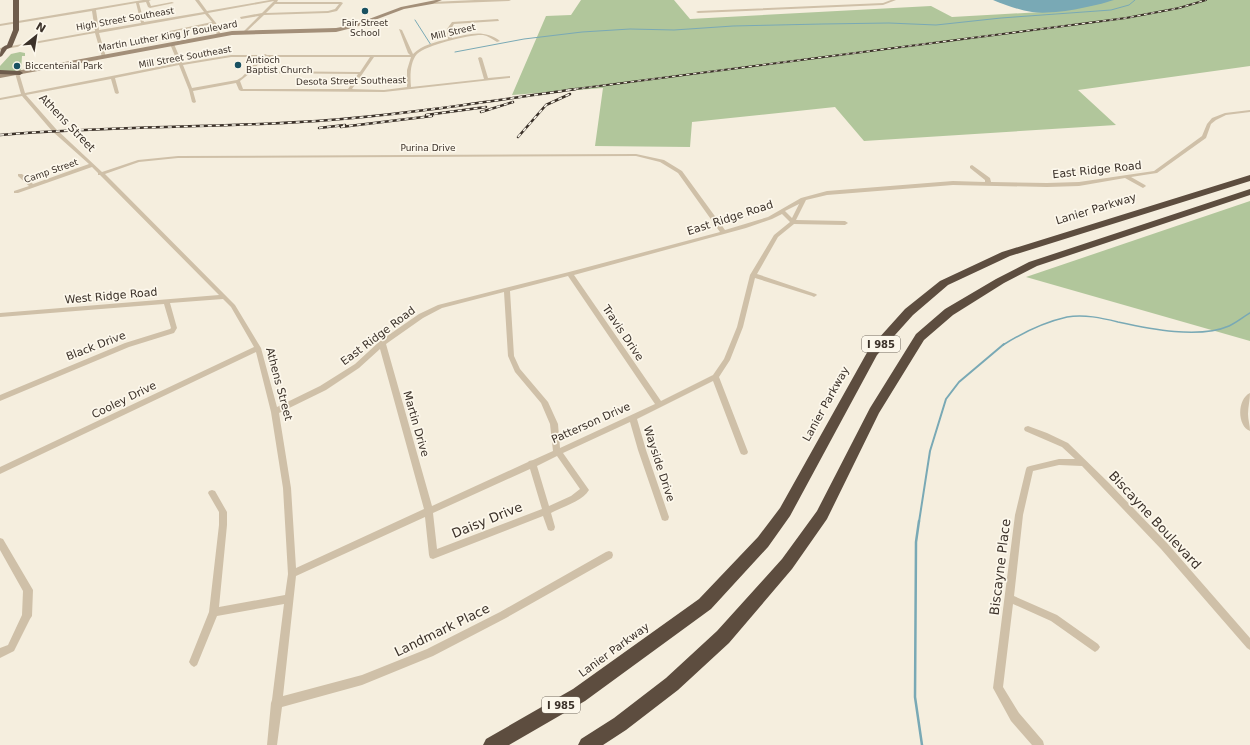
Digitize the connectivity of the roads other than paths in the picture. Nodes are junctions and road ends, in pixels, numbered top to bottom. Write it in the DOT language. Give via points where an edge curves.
graph roads {
  1 [pos="16,0"];
  2 [pos="148,0"];
  3 [pos="197,0"];
  4 [pos="440,0"];
  5 [pos="488,0"];
  6 [pos="509,0"];
  7 [pos="894,0"];
  8 [pos="275,1"];
  9 [pos="137,2"];
  10 [pos="432,2"];
  11 [pos="172,3"];
  12 [pos="94,10"];
  13 [pos="698,12"];
  14 [pos="206,13"];
  15 [pos="262,14"];
  16 [pos="241,18"];
  17 [pos="498,20"];
  18 [pos="16,22"];
  19 [pos="214,23"];
  20 [pos="143,24"];
  21 [pos="0,25"];
  22 [pos="400,30"];
  23 [pos="97,32"];
  24 [pos="245,32"];
  25 [pos="162,33"];
  26 [pos="219,35"];
  27 [pos="450,40"];
  28 [pos="498,40"];
  29 [pos="172,44"];
  30 [pos="7,47"];
  31 [pos="0,55"];
  32 [pos="265,55"];
  33 [pos="104,56"];
  34 [pos="373,56"];
  35 [pos="414,56"];
  36 [pos="480,58"];
  37 [pos="1,63"];
  38 [pos="180,64"];
  39 [pos="0,72"];
  40 [pos="249,72"];
  41 [pos="18,73"];
  42 [pos="361,73"];
  43 [pos="0,76"];
  44 [pos="113,77"];
  45 [pos="509,77"];
  46 [pos="486,80"];
  47 [pos="238,81"];
  48 [pos="409,88"];
  49 [pos="191,90"];
  50 [pos="348,91"];
  51 [pos="117,93"];
  52 [pos="24,95"];
  53 [pos="0,99"];
  54 [pos="194,102"];
  55 [pos="1250,111"];
  56 [pos="92,165"];
  57 [pos="972,167"];
  58 [pos="100,174"];
  59 [pos="20,175"];
  60 [pos="1126,177"];
  61 [pos="1250,178"];
  62 [pos="988,184"];
  63 [pos="32,186"];
  64 [pos="1143,186"];
  65 [pos="16,192"];
  66 [pos="1250,192"];
  67 [pos="803,199"];
  68 [pos="783,212"];
  69 [pos="793,222"];
  70 [pos="844,222"];
  71 [pos="723,232"];
  72 [pos="570,274"];
  73 [pos="753,275"];
  74 [pos="507,289"];
  75 [pos="814,295"];
  76 [pos="224,297"];
  77 [pos="166,301"];
  78 [pos="0,315"];
  79 [pos="382,343"];
  80 [pos="258,348"];
  81 [pos="715,377"];
  82 [pos="1250,396"];
  83 [pos="0,398"];
  84 [pos="659,404"];
  85 [pos="275,412"];
  86 [pos="633,418"];
  87 [pos="1250,428"];
  88 [pos="1028,429"];
  89 [pos="557,451"];
  90 [pos="744,452"];
  91 [pos="532,463"];
  92 [pos="1083,464"];
  93 [pos="0,471"];
  94 [pos="212,493"];
  95 [pos="429,511"];
  96 [pos="546,511"];
  97 [pos="665,517"];
  98 [pos="552,527"];
  99 [pos="0,542"];
  100 [pos="609,555"];
  101 [pos="292,574"];
  102 [pos="1009,598"];
  103 [pos="290,599"];
  104 [pos="214,612"];
  105 [pos="1250,645"];
  106 [pos="1095,647"];
  107 [pos="0,653"];
  108 [pos="194,662"];
  109 [pos="276,703"];
  110 [pos="272,745"];
  111 [pos="492,745"];
  112 [pos="587,745"];
  113 [pos="1039,745"];
  1 -- 18 [label="highway"];
  2 -- 9 [label="street"];
  2 -- 11 [label="street" via="150,7"];
  3 -- 14 [label="street"];
  4 -- 10 [label="main road, Martin Luther King Jr Boulevard"];
  5 -- 6 [label="street"];
  5 -- 10 [label="street"];
  7 -- 13 [label="street" via="883,4"];
  8 -- 14 [label="street, High Street Southeast"];
  8 -- 15 [label="street"];
  8 -- 15 [label="street, High Street Southeast" via="341,3 336,10 328,12"];
  9 -- 12 [label="street"];
  9 -- 20 [label="street"];
  10 -- 24 [label="main road, Martin Luther King Jr Boulevard" via="406,7 347,28 331,31"];
  12 -- 18 [label="street"];
  12 -- 23 [label="street"];
  14 -- 19 [label="street"];
  14 -- 20 [label="street, High Street Southeast"];
  15 -- 16 [label="street"];
  15 -- 24 [label="street"];
  17 -- 27 [label="street" via="453,23 449,29"];
  18 -- 21 [label="street"];
  18 -- 30 [label="highway" via="16,34"];
  19 -- 25 [label="street"];
  19 -- 26 [label="street"];
  20 -- 23 [label="street, High Street Southeast"];
  22 -- 35 [label="street" via="410,53"];
  23 -- 30 [label="street, High Street Southeast"];
  23 -- 33 [label="street"];
  24 -- 26 [label="main road, Martin Luther King Jr Boulevard"];
  26 -- 29 [label="main road, Martin Luther King Jr Boulevard"];
  27 -- 28 [label="street, Mill Street" via="481,34"];
  27 -- 35 [label="street, Mill Street" via="420,49"];
  29 -- 33 [label="main road, Martin Luther King Jr Boulevard"];
  29 -- 38 [label="street"];
  30 -- 31 [label="highway"];
  30 -- 37 [label="highway"];
  32 -- 34 [label="street, Mill Street Southeast"];
  32 -- 38 [label="street, Mill Street Southeast" via="232,56"];
  32 -- 40 [label="street"];
  33 -- 41 [label="main road, Martin Luther King Jr Boulevard"];
  34 -- 35 [label="street, Mill Street Southeast"];
  34 -- 42 [label="street"];
  35 -- 48 [label="street" via="409,72"];
  36 -- 46 [label="street"];
  38 -- 44 [label="street, Mill Street Southeast"];
  38 -- 49 [label="street"];
  39 -- 41 [label="highway"];
  40 -- 42 [label="street"];
  40 -- 47 [label="street"];
  41 -- 43 [label="main road, Martin Luther King Jr Boulevard"];
  41 -- 52 [label="street, Athens Street"];
  42 -- 50 [label="street"];
  44 -- 51 [label="street"];
  44 -- 52 [label="street, Mill Street Southeast"];
  45 -- 46 [label="street, Desota Street Southeast"];
  46 -- 48 [label="street, Desota Street Southeast"];
  47 -- 49 [label="street"];
  47 -- 50 [label="street, Desota Street Southeast" via="241,90"];
  48 -- 50 [label="street, Desota Street Southeast"];
  49 -- 54 [label="street"];
  52 -- 53 [label="street, Mill Street Southeast"];
  52 -- 56 [label="street, Athens Street" via="54,130"];
  55 -- 60 [label="street, East Ridge Road" via="1225,114 1214,119 1208,124 1204,137 1155,172"];
  56 -- 58 [label="street, Athens Street"];
  56 -- 63 [label="street, Camp Street"];
  57 -- 62 [label="street" via="988,179"];
  58 -- 71 [label="street, Purina Drive" via="138,161 178,157 636,155 662,161 680,172"];
  58 -- 76 [label="street, Athens Street"];
  59 -- 63 [label="street"];
  60 -- 62 [label="street, East Ridge Road" via="1079,184"];
  60 -- 64 [label="street"];
  61 -- 111 [label="highway, Lanier Parkway / I 985" via="1006,254 944,283 909,312 873,352 784,512 763,542 705,604 579,695"];
  62 -- 67 [label="street, East Ridge Road" via="953,183 864,189 827,193"];
  63 -- 65 [label="street, Camp Street"];
  66 -- 112 [label="highway, I 985" via="1033,264 949,312 920,338 874,411 822,515 787,564 723,637 678,678 620,724"];
  67 -- 68 [label="street, East Ridge Road"];
  67 -- 69 [label="street, Patterson Drive"];
  68 -- 69 [label="street"];
  68 -- 71 [label="street, East Ridge Road"];
  69 -- 70 [label="street"];
  69 -- 73 [label="street, Patterson Drive" via="776,236"];
  71 -- 72 [label="street, East Ridge Road"];
  72 -- 74 [label="street, East Ridge Road"];
  72 -- 84 [label="street, Travis Drive"];
  73 -- 75 [label="street"];
  73 -- 81 [label="street, Patterson Drive" via="740,327 727,360"];
  74 -- 79 [label="street, East Ridge Road" via="440,306"];
  74 -- 89 [label="street" via="511,356 517,370 544,402 554,424"];
  76 -- 77 [label="street, West Ridge Road"];
  76 -- 80 [label="street, Athens Street" via="233,306"];
  77 -- 78 [label="street, West Ridge Road"];
  77 -- 83 [label="street, Black Drive" via="174,328 172,331 127,345"];
  79 -- 85 [label="street, East Ridge Road" via="357,366"];
  79 -- 95 [label="street, Martin Drive"];
  80 -- 85 [label="street, Athens Street"];
  80 -- 93 [label="street, Cooley Drive"];
  81 -- 84 [label="street, Patterson Drive"];
  81 -- 90 [label="street"];
  82 -- 87 [label="street" via="1245,402 1244,413"];
  84 -- 86 [label="street, Patterson Drive"];
  85 -- 101 [label="street, Athens Street" via="288,488"];
  86 -- 89 [label="street, Patterson Drive"];
  86 -- 97 [label="street, Wayside Drive"];
  88 -- 92 [label="street, Biscayne Boulevard" via="1065,445"];
  89 -- 91 [label="street, Patterson Drive"];
  89 -- 96 [label="street" via="585,490"];
  91 -- 95 [label="street, Patterson Drive"];
  91 -- 96 [label="street"];
  92 -- 102 [label="street, Biscayne Place" via="1059,462 1030,469 1019,515"];
  92 -- 105 [label="street, Biscayne Boulevard" via="1164,546"];
  94 -- 104 [label="street" via="223,512 224,525"];
  95 -- 96 [label="street, Daisy Drive" via="433,555"];
  95 -- 101 [label="street, Patterson Drive"];
  96 -- 98 [label="street"];
  99 -- 107 [label="street" via="28,590 28,616 11,648"];
  100 -- 109 [label="street, Landmark Place" via="430,653 362,680"];
  101 -- 103 [label="street, Athens Street"];
  102 -- 106 [label="street" via="1054,618"];
  102 -- 113 [label="street, Biscayne Place" via="998,688 1015,717"];
  103 -- 104 [label="street"];
  103 -- 109 [label="street, Athens Street"];
  104 -- 108 [label="street"];
  109 -- 110 [label="street, Athens Street"];
}
